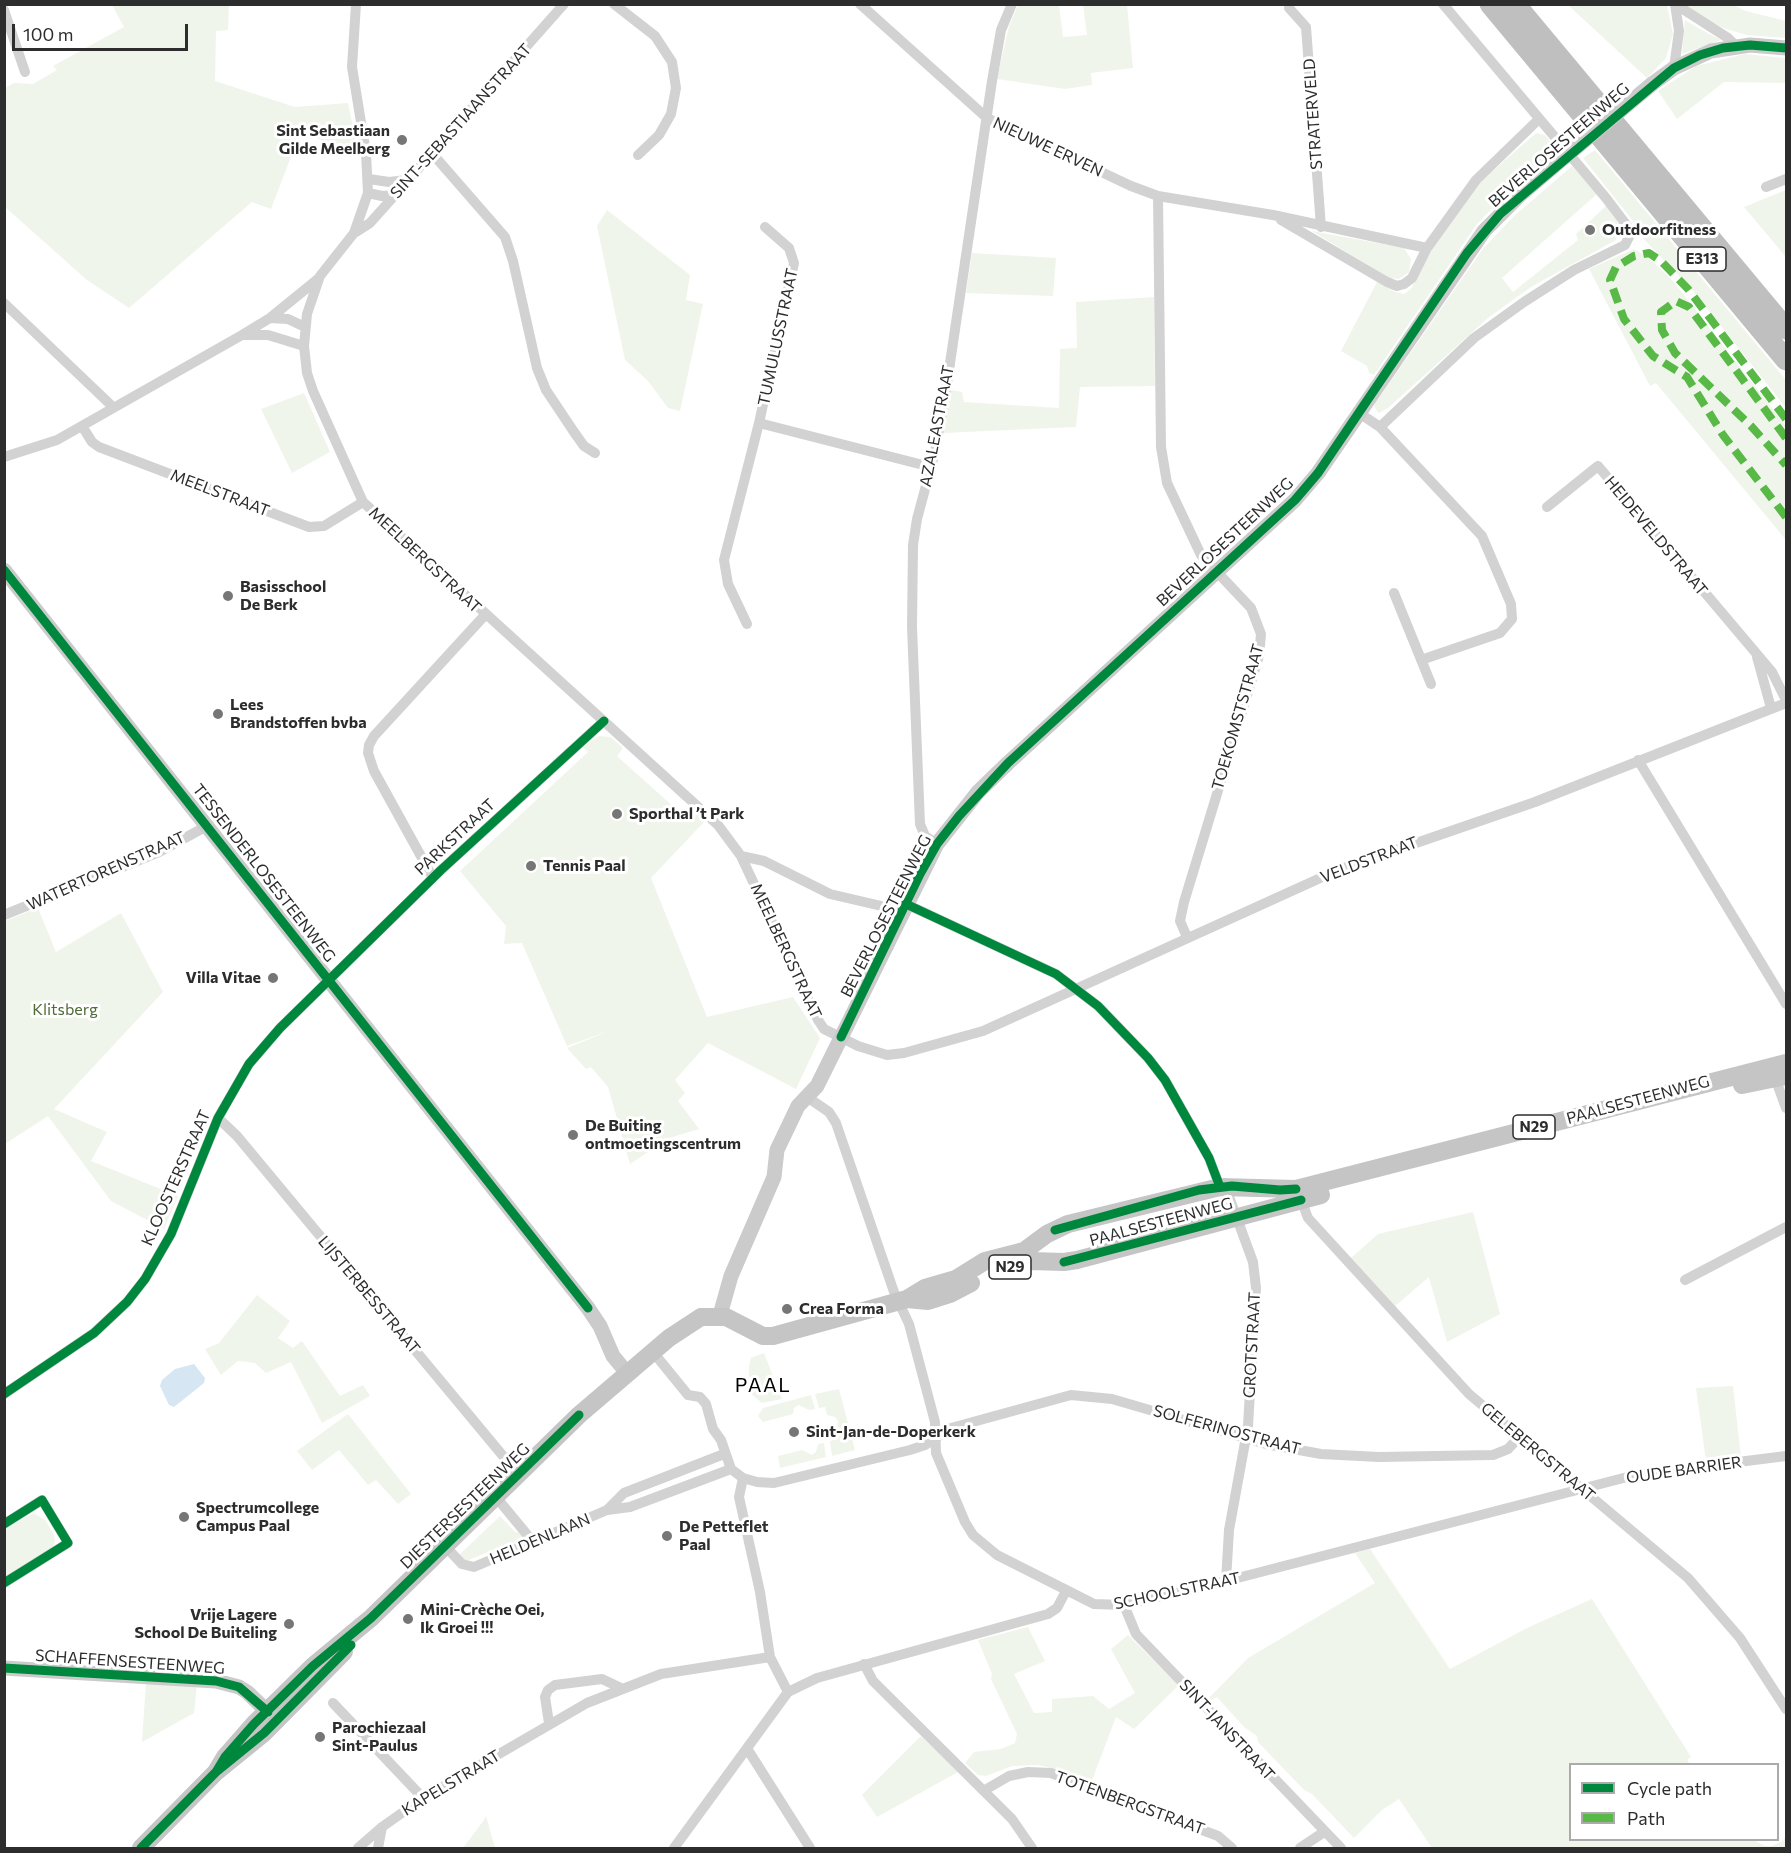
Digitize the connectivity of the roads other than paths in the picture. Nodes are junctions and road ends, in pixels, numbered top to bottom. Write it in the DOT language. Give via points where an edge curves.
graph roads {
  1 [pos="356,4"];
  2 [pos="564,4"];
  3 [pos="614,4"];
  4 [pos="860,4"];
  5 [pos="1012,4"];
  6 [pos="1443,4"];
  7 [pos="1490,4"];
  8 [pos="1515,4"];
  9 [pos="1675,4"];
  10 [pos="1289,8"];
  11 [pos="4,10"];
  12 [pos="1736,46"];
  13 [pos="1786,48"];
  14 [pos="1674,68"];
  15 [pos="25,72"];
  16 [pos="987,118"];
  17 [pos="1539,120"];
  18 [pos="431,152"];
  19 [pos="638,154"];
  20 [pos="369,179"];
  21 [pos="1786,179"];
  22 [pos="407,180"];
  23 [pos="1766,188"];
  24 [pos="368,193"];
  25 [pos="395,195"];
  26 [pos="1158,196"];
  27 [pos="1273,215"];
  28 [pos="765,227"];
  29 [pos="1321,227"];
  30 [pos="354,233"];
  31 [pos="1427,248"];
  32 [pos="320,276"];
  33 [pos="4,303"];
  34 [pos="270,318"];
  35 [pos="305,327"];
  36 [pos="1786,329"];
  37 [pos="242,335"];
  38 [pos="304,346"];
  39 [pos="1786,360"];
  40 [pos="113,407"];
  41 [pos="1359,413"];
  42 [pos="759,423"];
  43 [pos="82,426"];
  44 [pos="1380,427"];
  45 [pos="595,453"];
  46 [pos="4,457"];
  47 [pos="931,467"];
  48 [pos="363,502"];
  49 [pos="1547,507"];
  50 [pos="4,570"];
  51 [pos="1217,572"];
  52 [pos="1394,593"];
  53 [pos="485,615"];
  54 [pos="747,624"];
  55 [pos="1757,656"];
  56 [pos="1421,660"];
  57 [pos="1431,684"];
  58 [pos="1786,701"];
  59 [pos="1771,708"];
  60 [pos="604,721"];
  61 [pos="1638,760"];
  62 [pos="207,826"];
  63 [pos="937,844"];
  64 [pos="741,856"];
  65 [pos="433,878"];
  66 [pos="905,908"];
  67 [pos="4,915"];
  68 [pos="1187,937"];
  69 [pos="329,979"];
  70 [pos="1077,988"];
  71 [pos="1786,1004"];
  72 [pos="841,1037"];
  73 [pos="1780,1071"];
  74 [pos="807,1097"];
  75 [pos="1786,1108"];
  76 [pos="218,1118"];
  77 [pos="1220,1187"];
  78 [pos="1299,1194"];
  79 [pos="1239,1218"];
  80 [pos="1786,1227"];
  81 [pos="1685,1280"];
  82 [pos="903,1301"];
  83 [pos="720,1315"];
  84 [pos="653,1352"];
  85 [pos="627,1373"];
  86 [pos="4,1394"];
  87 [pos="936,1436"];
  88 [pos="1519,1437"];
  89 [pos="1245,1438"];
  90 [pos="1786,1456"];
  91 [pos="727,1461"];
  92 [pos="518,1474"];
  93 [pos="743,1478"];
  94 [pos="1583,1490"];
  95 [pos="496,1497"];
  96 [pos="607,1510"];
  97 [pos="4,1524"];
  98 [pos="534,1542"];
  99 [pos="445,1546"];
  100 [pos="1226,1581"];
  101 [pos="4,1583"];
  102 [pos="1066,1591"];
  103 [pos="1124,1605"];
  104 [pos="770,1657"];
  105 [pos="864,1664"];
  106 [pos="4,1668"];
  107 [pos="621,1688"];
  108 [pos="788,1692"];
  109 [pos="333,1703"];
  110 [pos="1786,1709"];
  111 [pos="272,1716"];
  112 [pos="549,1724"];
  113 [pos="748,1750"];
  114 [pos="985,1790"];
  115 [pos="423,1798"];
  116 [pos="382,1827"];
  117 [pos="1324,1832"];
  118 [pos="141,1848"];
  119 [pos="358,1848"];
  120 [pos="378,1848"];
  121 [pos="674,1848"];
  122 [pos="810,1848"];
  123 [pos="1032,1848"];
  124 [pos="1232,1848"];
  125 [pos="1300,1848"];
  126 [pos="1341,1848"];
  1 -- 20 [label="street, MEELBERGSTRAAT" via="352,67"];
  2 -- 18 [label="street, SINT-SEBASTIAANSTRAAT"];
  3 -- 19 [label="street" via="655,36 672,62 676,88 671,114 659,135"];
  4 -- 16 [label="street, NIEUWE ERVEN"];
  5 -- 16 [label="street, AZALEASTRAAT" via="1001,30"];
  6 -- 17 [label="street"];
  7 -- 39 [label="highway, E313"];
  8 -- 36 [label="highway, E313"];
  9 -- 12 [label="street"];
  9 -- 14 [label="street" via="1678,31"];
  10 -- 29 [label="street, STRATERVELD" via="1306,27"];
  11 -- 15 [label="street"];
  12 -- 13 [label="street, BEVERLOSESTEENWEG"];
  12 -- 14 [label="street, BEVERLOSESTEENWEG" via="1700,55"];
  14 -- 41 [label="street, BEVERLOSESTEENWEG, bridge" via="1507,207 1479,238"];
  16 -- 26 [label="street, NIEUWE ERVEN"];
  16 -- 47 [label="street, AZALEASTRAAT"];
  17 -- 31 [label="street, NIEUWE ERVEN" via="1476,180"];
  17 -- 44 [label="street" via="1628,227 1625,245 1574,270 1474,338"];
  18 -- 22 [label="street, SINT-SEBASTIAANSTRAAT"];
  18 -- 45 [label="street" via="505,237 546,390 584,446"];
  20 -- 22 [label="street"];
  20 -- 24 [label="street, MEELBERGSTRAAT"];
  21 -- 23 [label="street"];
  22 -- 25 [label="street, SINT-SEBASTIAANSTRAAT"];
  24 -- 25 [label="street"];
  24 -- 30 [label="street, MEELBERGSTRAAT"];
  25 -- 30 [label="street, SINT-SEBASTIAANSTRAAT" via="370,223"];
  26 -- 27 [label="street, NIEUWE ERVEN"];
  26 -- 51 [label="street, TOEKOMSTSTRAAT" via="1163,466 1182,519 1201,555"];
  27 -- 29 [label="street, NIEUWE ERVEN"];
  27 -- 31 [label="street, NIEUWE ERVEN" via="1396,286 1412,278"];
  28 -- 42 [label="street, TUMULUSSTRAAT" via="789,248 794,263"];
  29 -- 31 [label="street, NIEUWE ERVEN"];
  30 -- 32 [label="street, MEELBERGSTRAAT"];
  32 -- 34 [label="street"];
  32 -- 35 [label="street, MEELBERGSTRAAT"];
  33 -- 40 [label="street"];
  34 -- 35 [label="street" via="288,319"];
  34 -- 37 [label="street"];
  35 -- 38 [label="street, MEELBERGSTRAAT"];
  37 -- 38 [label="street" via="268,336"];
  37 -- 40 [label="street"];
  38 -- 48 [label="street, MEELBERGSTRAAT" via="313,391"];
  40 -- 43 [label="street"];
  41 -- 44 [label="street"];
  41 -- 51 [label="street, BEVERLOSESTEENWEG" via="1295,500"];
  42 -- 47 [label="street, TUMULUSSTRAAT"];
  42 -- 54 [label="street, TUMULUSSTRAAT" via="724,560 728,584"];
  43 -- 46 [label="street" via="57,440"];
  43 -- 48 [label="street, MEELSTRAAT" via="99,447 309,527 324,526"];
  44 -- 56 [label="street" via="1482,536 1513,612 1510,625 1500,633"];
  47 -- 63 [label="street, AZALEASTRAAT" via="916,519 911,567 920,824 925,836"];
  48 -- 53 [label="street, MEELBERGSTRAAT"];
  49 -- 55 [label="street, HEIDEVELDSTRAAT" via="1598,466"];
  50 -- 62 [label="street, TESSENDERLOSESTEENWEG"];
  51 -- 63 [label="street, BEVERLOSESTEENWEG" via="978,792"];
  51 -- 68 [label="street, TOEKOMSTSTRAAT" via="1251,608 1258,621 1261,645 1184,902 1180,921"];
  52 -- 56 [label="street"];
  53 -- 60 [label="street, MEELBERGSTRAAT"];
  53 -- 65 [label="street, PARKSTRAAT" via="369,745 374,771"];
  55 -- 58 [label="street" via="1772,672"];
  55 -- 59 [label="street"];
  56 -- 57 [label="street"];
  58 -- 59 [label="street"];
  59 -- 61 [label="street"];
  60 -- 64 [label="street, MEELBERGSTRAAT" via="695,802"];
  60 -- 65 [label="street, PARKSTRAAT"];
  61 -- 68 [label="street, VELDSTRAAT" via="1535,802 1338,870"];
  61 -- 71 [label="street"];
  62 -- 67 [label="street, WATERTORENSTRAAT" via="159,852"];
  62 -- 69 [label="street, TESSENDERLOSESTEENWEG"];
  63 -- 66 [label="street, BEVERLOSESTEENWEG"];
  64 -- 66 [label="street, MEELBERGSTRAAT" via="764,861 830,894"];
  64 -- 72 [label="street, MEELBERGSTRAAT" via="818,1020 824,1029"];
  65 -- 69 [label="street, PARKSTRAAT"];
  66 -- 70 [label="street, MEELBERGSTRAAT" via="1056,974"];
  66 -- 72 [label="street, BEVERLOSESTEENWEG"];
  68 -- 70 [label="street, VELDSTRAAT"];
  69 -- 76 [label="street, KLOOSTERSTRAAT" via="249,1064"];
  69 -- 85 [label="street, TESSENDERLOSESTEENWEG" via="588,1308 613,1356"];
  70 -- 72 [label="street, VELDSTRAAT" via="983,1031 904,1053 871,1052"];
  70 -- 77 [label="street, GROTSTRAAT" via="1122,1029 1165,1080 1209,1158"];
  72 -- 74 [label="street, BEVERLOSESTEENWEG" via="817,1086"];
  73 -- 75 [label="street"];
  73 -- 78 [label="main road, PAALSESTEENWEG / N29" via="1739,1085"];
  74 -- 82 [label="street" via="834,1119"];
  74 -- 83 [label="street, BEVERLOSESTEENWEG" via="798,1106 777,1150 774,1177 731,1276"];
  76 -- 86 [label="street, KLOOSTERSTRAAT" via="171,1234 145,1279 127,1302 75,1349"];
  76 -- 92 [label="street, LIJSTERBESSTRAAT"];
  77 -- 78 [label="main road, PAALSESTEENWEG / N29"];
  77 -- 79 [label="street, GROTSTRAAT" via="1228,1194"];
  77 -- 82 [label="main road, PAALSESTEENWEG / N29" via="1068,1224 1024,1251 985,1261 956,1280 925,1288"];
  78 -- 79 [label="main road, PAALSESTEENWEG / N29"];
  78 -- 88 [label="street, GELEBERGSTRAAT" via="1308,1218 1461,1386"];
  79 -- 82 [label="main road, PAALSESTEENWEG / N29" via="1077,1260 1031,1261 986,1274 928,1301"];
  79 -- 89 [label="street, GROTSTRAAT" via="1253,1262 1256,1288"];
  80 -- 81 [label="street"];
  82 -- 83 [label="main road, PAALSESTEENWEG / N29" via="773,1336 763,1336"];
  82 -- 87 [label="street"];
  83 -- 84 [label="main road, DIESTERSESTEENWEG" via="701,1317"];
  84 -- 85 [label="main road, DIESTERSESTEENWEG"];
  84 -- 91 [label="street" via="688,1395 700,1397 706,1404"];
  85 -- 92 [label="main road, DIESTERSESTEENWEG"];
  87 -- 89 [label="street, SOLFERINOSTRAAT" via="1052,1398 1084,1395 1112,1399"];
  87 -- 93 [label="street, SOLFERINOSTRAAT" via="910,1450 774,1483"];
  87 -- 102 [label="street" via="936,1453 973,1535 997,1555"];
  88 -- 89 [label="street, SOLFERINOSTRAAT" via="1508,1449 1493,1455 1379,1457 1321,1454"];
  88 -- 94 [label="street, GELEBERGSTRAAT"];
  89 -- 100 [label="street, GROTSTRAAT" via="1228,1538"];
  90 -- 94 [label="street, OUDE BARRIER" via="1635,1475"];
  91 -- 93 [label="street"];
  91 -- 96 [label="street, HELDENLAAN" via="630,1508"];
  91 -- 96 [label="street, HELDENLAAN" via="624,1493"];
  92 -- 95 [label="main road, DIESTERSESTEENWEG"];
  93 -- 104 [label="street" via="739,1497"];
  94 -- 100 [label="street, SCHOOLSTRAAT"];
  94 -- 110 [label="street, GELEBERGSTRAAT" via="1688,1578 1740,1638"];
  95 -- 98 [label="street"];
  95 -- 99 [label="main road, DIESTERSESTEENWEG"];
  96 -- 98 [label="street, HELDENLAAN"];
  97 -- 101 [label="street" via="42,1500 68,1543"];
  98 -- 99 [label="street, HELDENLAAN" via="471,1567 462,1564"];
  99 -- 111 [label="main road, DIESTERSESTEENWEG" via="371,1618 318,1661"];
  100 -- 103 [label="street, SCHOOLSTRAAT"];
  102 -- 103 [label="street, SCHOOLSTRAAT" via="1094,1604"];
  102 -- 105 [label="street" via="1057,1608 1048,1614"];
  103 -- 117 [label="street, SINT-JANSTRAAT" via="1136,1634"];
  104 -- 107 [label="street, KAPELSTRAAT" via="687,1668"];
  104 -- 108 [label="street"];
  105 -- 108 [label="street" via="817,1678"];
  105 -- 114 [label="street" via="873,1681"];
  106 -- 111 [label="street, SCHAFFENSESTEENWEG" via="216,1681 239,1687"];
  107 -- 112 [label="street, KAPELSTRAAT"];
  107 -- 112 [label="street" via="602,1679 555,1686 545,1697"];
  108 -- 113 [label="street" via="762,1724"];
  109 -- 115 [label="street"];
  111 -- 118 [label="main road, DIESTERSESTEENWEG" via="225,1757 216,1772"];
  112 -- 115 [label="street, KAPELSTRAAT"];
  113 -- 121 [label="street"];
  113 -- 122 [label="street"];
  114 -- 123 [label="street"];
  114 -- 124 [label="street, TOTENBERGSTRAAT" via="1009,1776 1052,1773 1218,1836"];
  115 -- 116 [label="street, KAPELSTRAAT"];
  116 -- 119 [label="street, KAPELSTRAAT"];
  116 -- 120 [label="street"];
  117 -- 125 [label="street"];
  117 -- 126 [label="street, SINT-JANSTRAAT"];
}
